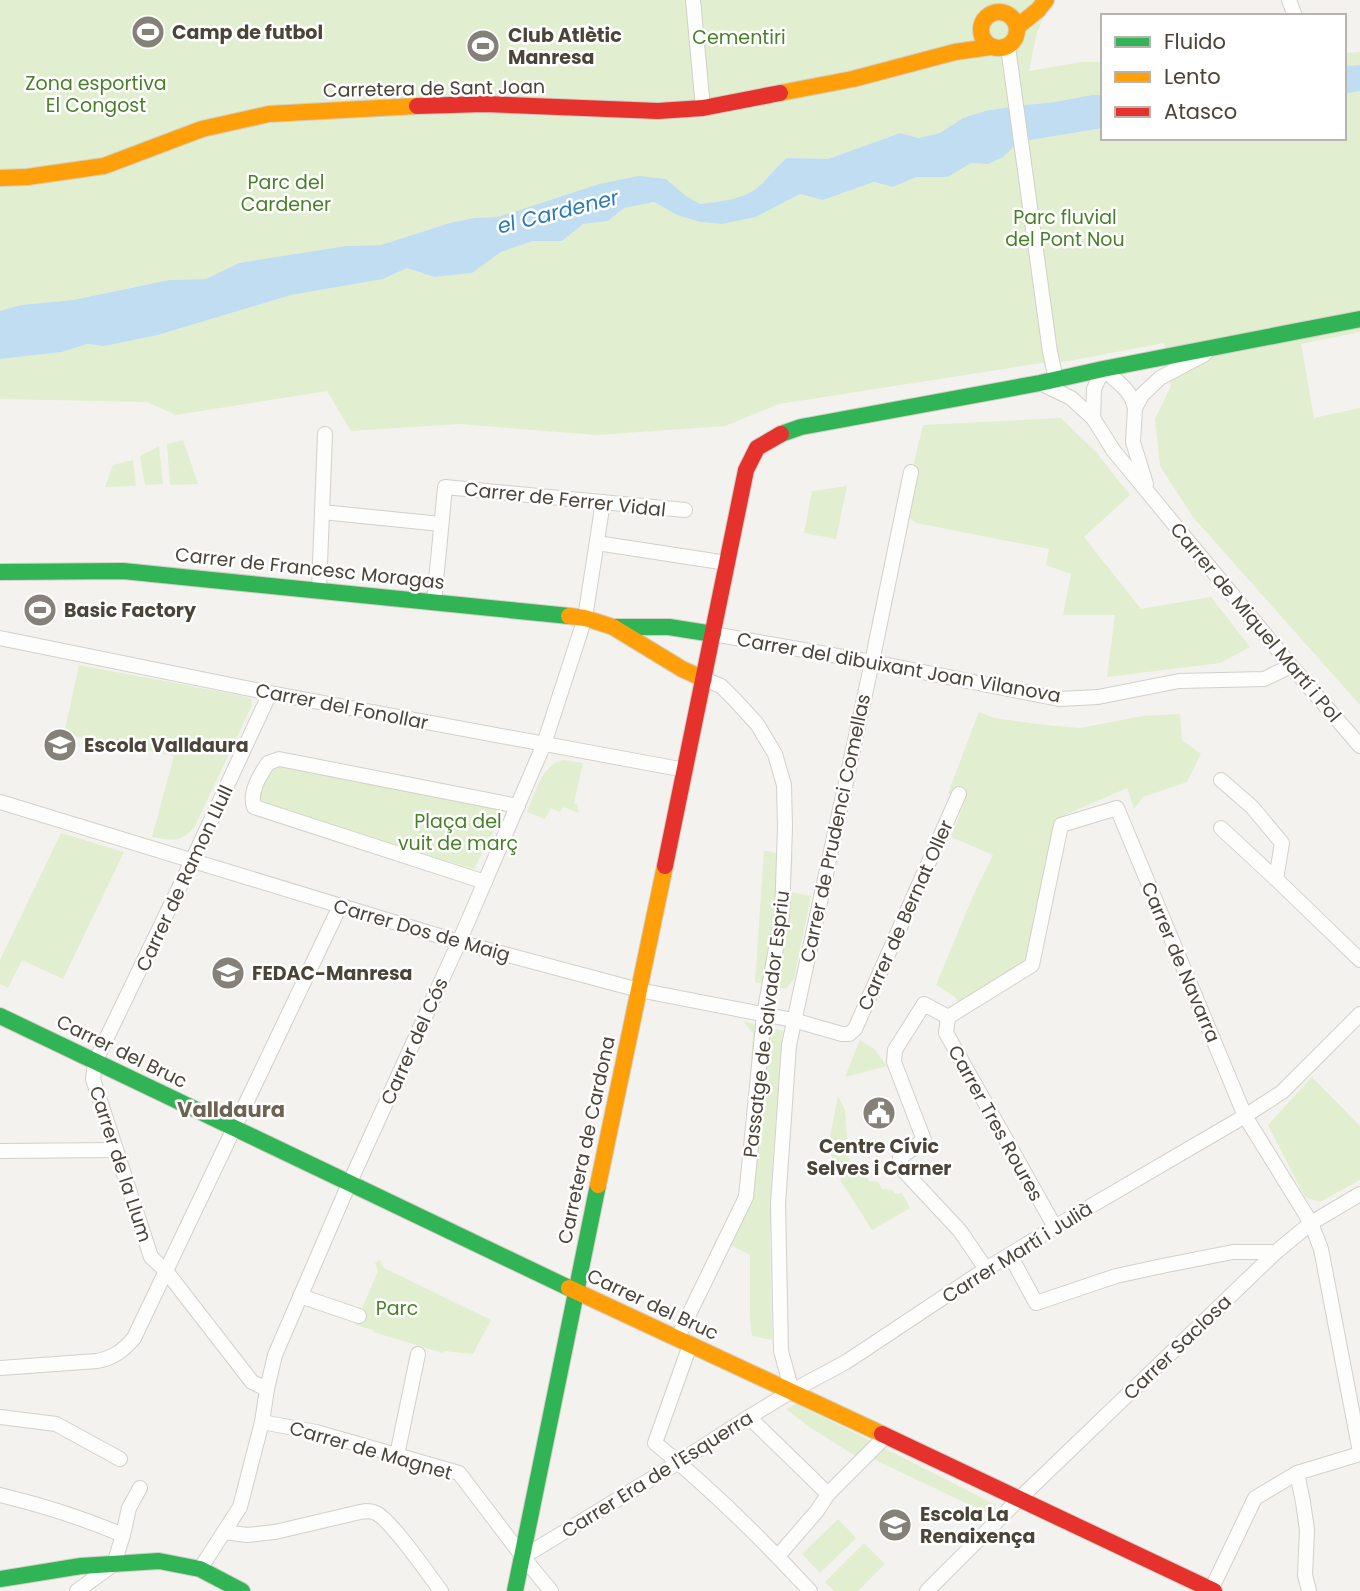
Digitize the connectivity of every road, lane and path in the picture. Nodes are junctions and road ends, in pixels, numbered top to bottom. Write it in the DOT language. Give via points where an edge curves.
graph roads {
  1 [pos="692,0"];
  2 [pos="1037,0"];
  3 [pos="1046,0"];
  4 [pos="1006,13"];
  5 [pos="981,26"];
  6 [pos="1017,27"];
  7 [pos="990,47"];
  8 [pos="1008,47"];
  9 [pos="955,52"];
  10 [pos="703,108"];
  11 [pos="0,178"];
  12 [pos="1360,319"];
  13 [pos="1223,345"];
  14 [pos="1103,369"];
  15 [pos="1048,381"];
  16 [pos="1135,408"];
  17 [pos="1093,418"];
  18 [pos="325,434"];
  19 [pos="911,472"];
  20 [pos="1152,498"];
  21 [pos="603,502"];
  22 [pos="685,510"];
  23 [pos="322,512"];
  24 [pos="442,524"];
  25 [pos="597,543"];
  26 [pos="727,563"];
  27 [pos="0,572"];
  28 [pos="318,590"];
  29 [pos="434,602"];
  30 [pos="585,618"];
  31 [pos="613,627"];
  32 [pos="713,634"];
  33 [pos="0,638"];
  34 [pos="872,662"];
  35 [pos="1291,666"];
  36 [pos="704,679"];
  37 [pos="270,693"];
  38 [pos="544,744"];
  39 [pos="1360,746"];
  40 [pos="685,770"];
  41 [pos="1221,780"];
  42 [pos="959,794"];
  43 [pos="0,802"];
  44 [pos="517,806"];
  45 [pos="1221,828"];
  46 [pos="192,861"];
  47 [pos="1276,878"];
  48 [pos="485,882"];
  49 [pos="340,906"];
  50 [pos="459,942"];
  51 [pos="1360,960"];
  52 [pos="639,990"];
  53 [pos="764,1014"];
  54 [pos="1360,1014"];
  55 [pos="0,1016"];
  56 [pos="948,1017"];
  57 [pos="793,1020"];
  58 [pos="849,1034"];
  59 [pos="95,1062"];
  60 [pos="1245,1116"];
  61 [pos="234,1128"];
  62 [pos="116,1150"];
  63 [pos="0,1151"];
  64 [pos="350,1182"];
  65 [pos="1360,1194"];
  66 [pos="1311,1223"];
  67 [pos="1055,1227"];
  68 [pos="1276,1252"];
  69 [pos="1010,1255"];
  70 [pos="986,1269"];
  71 [pos="166,1271"];
  72 [pos="576,1290"];
  73 [pos="300,1296"];
  74 [pos="359,1316"];
  75 [pos="683,1342"];
  76 [pos="418,1354"];
  77 [pos="0,1367"];
  78 [pos="267,1389"];
  79 [pos="792,1391"];
  80 [pos="0,1417"];
  81 [pos="749,1417"];
  82 [pos="262,1422"];
  83 [pos="886,1436"];
  84 [pos="1360,1453"];
  85 [pos="397,1455"];
  86 [pos="120,1459"];
  87 [pos="679,1462"];
  88 [pos="1297,1473"];
  89 [pos="140,1488"];
  90 [pos="828,1494"];
  91 [pos="0,1496"];
  92 [pos="1019,1499"];
  93 [pos="224,1532"];
  94 [pos="123,1535"];
  95 [pos="778,1556"];
  96 [pos="523,1557"];
  97 [pos="114,1564"];
  98 [pos="200,1569"];
  99 [pos="0,1578"];
  100 [pos="238,1590"];
  101 [pos="1212,1590"];
  102 [pos="78,1591"];
  103 [pos="441,1591"];
  104 [pos="515,1591"];
  105 [pos="551,1591"];
  106 [pos="810,1591"];
  107 [pos="927,1591"];
  108 [pos="1309,1591"];
  1 -- 10 [label="street"];
  2 -- 4 [label="street"];
  3 -- 6 [label="street"];
  4 -- 5 [label="street" via="991,14"];
  4 -- 6 [label="street"];
  5 -- 7 [label="street"];
  5 -- 9 [label="street"];
  6 -- 8 [label="street" via="1016,38"];
  7 -- 8 [label="street"];
  7 -- 9 [label="street, Carretera de Sant Joan"];
  8 -- 15 [label="street" via="1050,352"];
  9 -- 10 [label="street, Carretera de Sant Joan" via="853,79"];
  10 -- 11 [label="street, Carretera de Sant Joan" via="648,111 484,104 269,114 202,128 104,166"];
  12 -- 13 [label="street"];
  13 -- 14 [label="street"];
  13 -- 16 [label="street" via="1160,378"];
  14 -- 15 [label="street"];
  14 -- 16 [label="street" via="1123,386"];
  14 -- 17 [label="street" via="1094,389"];
  15 -- 17 [label="street, Carrer de Miquel Martí i Pol"];
  15 -- 26 [label="street, Carretera de Cardona" via="822,422 778,435 757,447 746,470"];
  16 -- 20 [label="street, Carrer de Miquel Martí i Pol" via="1133,442"];
  17 -- 20 [label="street, Carrer de Miquel Martí i Pol"];
  18 -- 23 [label="street"];
  19 -- 34 [label="street, Carrer de Prudenci Comellas"];
  20 -- 35 [label="street, Carrer de Miquel Martí i Pol"];
  21 -- 22 [label="street, Carrer de Ferrer Vidal"];
  21 -- 24 [label="street, Carrer de Ferrer Vidal" via="445,487"];
  21 -- 25 [label="street, Carrer del Cós"];
  23 -- 24 [label="street"];
  23 -- 28 [label="street"];
  24 -- 29 [label="street"];
  25 -- 26 [label="street"];
  25 -- 30 [label="street, Carrer del Cós"];
  26 -- 32 [label="street, Carretera de Cardona"];
  27 -- 28 [label="street, Carrer de Francesc Moragas" via="123,571"];
  28 -- 29 [label="street, Carrer de Francesc Moragas"];
  29 -- 30 [label="street, Carrer de Francesc Moragas"];
  30 -- 31 [label="street, Carrer de Francesc Moragas"];
  30 -- 38 [label="street, Carrer del Cós"];
  31 -- 32 [label="street, Carrer de Francesc Moragas"];
  31 -- 36 [label="street, Carrer de Francesc Moragas"];
  32 -- 34 [label="street, Carrer del dibuixant Joan Vilanova"];
  32 -- 36 [label="street, Carretera de Cardona"];
  33 -- 37 [label="street, Carrer del Fonollar"];
  34 -- 35 [label="street, Carrer del dibuixant Joan Vilanova" via="1059,699 1179,681 1264,679"];
  34 -- 57 [label="street, Carrer de Prudenci Comellas"];
  35 -- 39 [label="street, Carrer de Miquel Martí i Pol"];
  36 -- 40 [label="street, Carretera de Cardona"];
  36 -- 53 [label="street, Passatge de Salvador Espriu" via="721,686 757,724 775,754 784,785 782,915"];
  37 -- 38 [label="street, Carrer del Fonollar"];
  37 -- 46 [label="street, Carrer de Ramon Llull"];
  38 -- 40 [label="street, Carrer del Fonollar"];
  38 -- 44 [label="street, Carrer del Cós"];
  40 -- 52 [label="street, Carretera de Cardona"];
  41 -- 47 [label="street" via="1252,807 1282,844"];
  42 -- 58 [label="street, Carrer de Bernat Oller"];
  43 -- 46 [label="street, Carrer Dos de Maig"];
  44 -- 48 [label="street, Carrer del Cós"];
  44 -- 48 [label="street" via="279,759 268,763 260,774 254,807"];
  45 -- 47 [label="street"];
  46 -- 49 [label="street, Carrer Dos de Maig"];
  46 -- 59 [label="street, Carrer de Ramon Llull"];
  47 -- 51 [label="street"];
  48 -- 50 [label="street, Carrer del Cós"];
  49 -- 50 [label="street, Carrer Dos de Maig"];
  49 -- 61 [label="street"];
  50 -- 52 [label="street, Carrer Dos de Maig"];
  50 -- 64 [label="street, Carrer del Cós"];
  52 -- 53 [label="street, Carrer Dos de Maig"];
  52 -- 72 [label="street, Carretera de Cardona"];
  53 -- 57 [label="street, Carrer Dos de Maig"];
  53 -- 75 [label="street, Passatge de Salvador Espriu" via="746,1197"];
  54 -- 60 [label="street, Carrer Martí i Julià" via="1282,1092"];
  55 -- 59 [label="street, Carrer del Bruc"];
  56 -- 60 [label="street, Carrer de Navarra" via="1032,965 1061,825 1117,808"];
  56 -- 67 [label="street, Carrer Tres Roures" via="946,1033"];
  56 -- 70 [label="street" via="924,1004 895,1050 894,1062 924,1140 900,1158 904,1171 960,1231"];
  57 -- 58 [label="street, Carrer Dos de Maig"];
  57 -- 79 [label="street, Carrer de Prudenci Comellas" via="778,1204 781,1351"];
  59 -- 61 [label="street, Carrer del Bruc"];
  59 -- 62 [label="street, Carrer de la Llum" via="93,1079"];
  60 -- 66 [label="street, Carrer de Navarra"];
  60 -- 67 [label="street, Carrer Martí i Julià"];
  61 -- 64 [label="street, Carrer del Bruc"];
  61 -- 71 [label="street"];
  62 -- 63 [label="street"];
  62 -- 71 [label="street, Carrer de la Llum" via="151,1257"];
  64 -- 72 [label="street, Carrer del Bruc"];
  64 -- 73 [label="street, Carrer del Cós"];
  65 -- 66 [label="street, Carrer Saclosa"];
  66 -- 68 [label="street, Carrer Saclosa"];
  66 -- 84 [label="street, Carrer de Navarra" via="1321,1249"];
  67 -- 69 [label="street, Carrer Martí i Julià"];
  68 -- 69 [label="street" via="1233,1252 1167,1265 1116,1276 1036,1303"];
  68 -- 92 [label="street, Carrer Saclosa"];
  69 -- 70 [label="street, Carrer Martí i Julià"];
  70 -- 79 [label="street, Carrer Martí i Julià" via="846,1362"];
  71 -- 77 [label="street" via="134,1338 108,1359"];
  71 -- 78 [label="street, Carrer de la Llum" via="251,1381"];
  72 -- 75 [label="street, Carrer del Bruc"];
  72 -- 96 [label="street, Carretera de Cardona"];
  73 -- 74 [label="street"];
  73 -- 78 [label="street, Carrer del Cós" via="275,1355"];
  75 -- 79 [label="street, Carrer del Bruc"];
  75 -- 87 [label="street" via="655,1443"];
  76 -- 85 [label="street"];
  78 -- 82 [label="street, Carrer del Cós"];
  79 -- 81 [label="street, Carrer Era de l'Esquerra"];
  79 -- 83 [label="street, Carrer del Bruc"];
  80 -- 86 [label="street" via="56,1424"];
  81 -- 87 [label="street, Carrer Era de l'Esquerra"];
  81 -- 90 [label="street"];
  82 -- 85 [label="street, Carrer de Magnet"];
  82 -- 93 [label="street, Carrer del Cós" via="240,1507"];
  83 -- 90 [label="street"];
  83 -- 92 [label="street, Carrer del Bruc"];
  84 -- 88 [label="street"];
  85 -- 96 [label="street, Carrer de Magnet" via="459,1472"];
  87 -- 95 [label="street"];
  87 -- 96 [label="street, Carrer Era de l'Esquerra"];
  88 -- 101 [label="street" via="1255,1498"];
  88 -- 108 [label="street" via="1307,1530"];
  89 -- 94 [label="street" via="129,1508"];
  90 -- 95 [label="street"];
  91 -- 94 [label="street"];
  92 -- 101 [label="street, Carrer del Bruc"];
  92 -- 107 [label="street"];
  93 -- 98 [label="street, Carrer del Cós"];
  93 -- 103 [label="street" via="275,1532 367,1510 375,1512"];
  94 -- 97 [label="street"];
  95 -- 106 [label="street"];
  96 -- 104 [label="street, Carretera de Cardona"];
  96 -- 105 [label="street, Carrer de Magnet"];
  97 -- 98 [label="street" via="159,1561"];
  97 -- 99 [label="street"];
  97 -- 102 [label="street"];
  98 -- 100 [label="street"];
}
